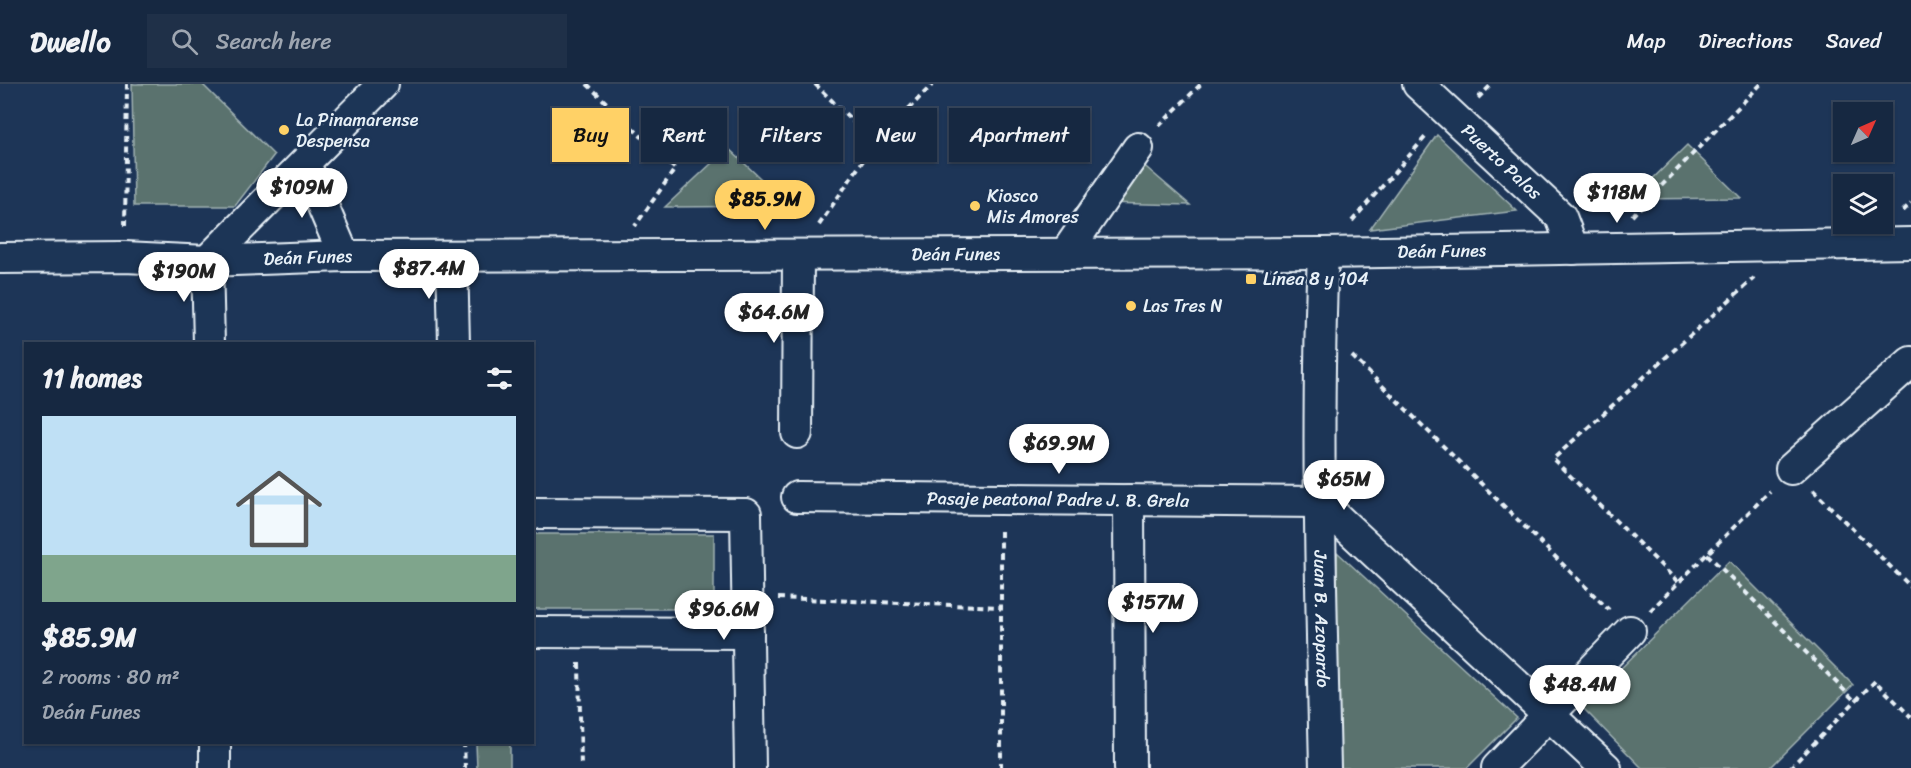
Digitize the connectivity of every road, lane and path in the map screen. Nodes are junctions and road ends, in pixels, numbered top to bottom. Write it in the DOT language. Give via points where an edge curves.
graph roads {
  1 [pos="127,84"];
  2 [pos="383,84"];
  3 [pos="587,84"];
  4 [pos="815,84"];
  5 [pos="933,84"];
  6 [pos="1201,84"];
  7 [pos="1418,84"];
  8 [pos="1761,84"];
  9 [pos="909,108"];
  10 [pos="1447,112"];
  11 [pos="855,123"];
  12 [pos="1138,148"];
  13 [pos="862,162"];
  14 [pos="305,164"];
  15 [pos="1911,243"];
  16 [pos="1587,248"];
  17 [pos="1323,253"];
  18 [pos="1065,254"];
  19 [pos="798,255"];
  20 [pos="344,256"];
  21 [pos="452,256"];
  22 [pos="614,256"];
  23 [pos="125,257"];
  24 [pos="0,258"];
  25 [pos="207,261"];
  26 [pos="1755,277"];
  27 [pos="1320,324"];
  28 [pos="209,342"];
  29 [pos="454,342"];
  30 [pos="1911,362"];
  31 [pos="797,433"];
  32 [pos="1791,469"];
  33 [pos="797,497"];
  34 [pos="1001,499"];
  35 [pos="1129,500"];
  36 [pos="1320,502"];
  37 [pos="534,513"];
  38 [pos="1707,554"];
  39 [pos="1678,582"];
  40 [pos="1911,587"];
  41 [pos="747,597"];
  42 [pos="1001,607"];
  43 [pos="1630,631"];
  44 [pos="534,632"];
  45 [pos="579,632"];
  46 [pos="748,633"];
  47 [pos="1855,701"];
  48 [pos="1549,714"];
  49 [pos="1911,717"];
  50 [pos="215,744"];
  51 [pos="464,744"];
  52 [pos="215,768"];
  53 [pos="465,768"];
  54 [pos="581,768"];
  55 [pos="750,768"];
  56 [pos="1001,768"];
  57 [pos="1130,768"];
  58 [pos="1325,768"];
  59 [pos="1497,768"];
  60 [pos="1606,768"];
  61 [pos="1790,768"];
  1 -- 23 [label="path"];
  2 -- 14 [label="street"];
  3 -- 22 [label="path" via="675,169"];
  4 -- 11 [label="path"];
  5 -- 9 [label="path"];
  6 -- 12 [label="path"];
  7 -- 10 [label="street, Puerto Palos"];
  8 -- 16 [label="path"];
  10 -- 16 [label="street, Puerto Palos" via="1561,218"];
  10 -- 17 [label="path"];
  12 -- 18 [label="street"];
  13 -- 19 [label="path"];
  14 -- 20 [label="street"];
  14 -- 25 [label="street"];
  15 -- 16 [label="street, Deán Funes"];
  16 -- 17 [label="street, Deán Funes"];
  17 -- 18 [label="street, Deán Funes"];
  17 -- 27 [label="street, Juan B. Azopardo"];
  18 -- 19 [label="street, Deán Funes"];
  19 -- 22 [label="street, Deán Funes"];
  19 -- 31 [label="street"];
  20 -- 21 [label="street, Deán Funes"];
  20 -- 25 [label="street, Deán Funes"];
  21 -- 22 [label="street, Deán Funes"];
  21 -- 29 [label="street"];
  23 -- 24 [label="street, Deán Funes"];
  23 -- 25 [label="street, Deán Funes"];
  25 -- 28 [label="street"];
  26 -- 39 [label="path" via="1553,459"];
  27 -- 36 [label="street, Juan B. Azopardo"];
  27 -- 43 [label="path"];
  30 -- 32 [label="street"];
  32 -- 38 [label="path"];
  32 -- 40 [label="path"];
  33 -- 34 [label="street, Pasaje peatonal Padre J. B. Grela"];
  34 -- 35 [label="street, Pasaje peatonal Padre J. B. Grela"];
  34 -- 42 [label="path"];
  35 -- 36 [label="street, Pasaje peatonal Padre J. B. Grela"];
  35 -- 57 [label="street"];
  36 -- 48 [label="street"];
  36 -- 58 [label="street, Juan B. Azopardo"];
  37 -- 41 [label="street" via="746,514"];
  38 -- 39 [label="path"];
  38 -- 47 [label="path"];
  39 -- 43 [label="path"];
  41 -- 42 [label="path"];
  41 -- 46 [label="street"];
  42 -- 56 [label="path"];
  43 -- 48 [label="street"];
  44 -- 45 [label="street"];
  45 -- 46 [label="street"];
  45 -- 54 [label="path"];
  46 -- 55 [label="street"];
  47 -- 49 [label="path" via="1875,681"];
  47 -- 61 [label="path"];
  48 -- 59 [label="street"];
  48 -- 60 [label="street"];
  50 -- 52 [label="street"];
  51 -- 53 [label="path"];
}
